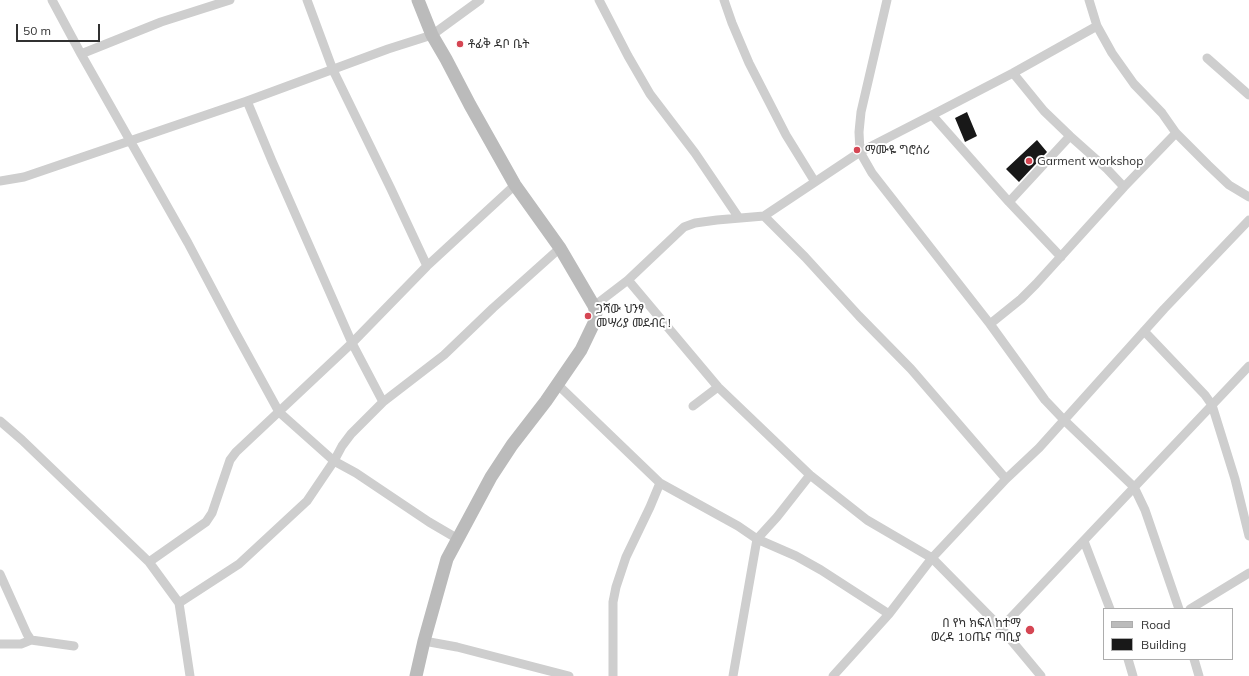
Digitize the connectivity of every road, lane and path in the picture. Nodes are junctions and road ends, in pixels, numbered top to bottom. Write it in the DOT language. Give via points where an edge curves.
graph roads {
  1 [pos="52,0"];
  2 [pos="230,0"];
  3 [pos="307,0"];
  4 [pos="418,0"];
  5 [pos="480,0"];
  6 [pos="599,0"];
  7 [pos="724,0"];
  8 [pos="887,0"];
  9 [pos="1089,0"];
  10 [pos="1097,26"];
  11 [pos="432,35"];
  12 [pos="81,54"];
  13 [pos="1207,58"];
  14 [pos="333,70"];
  15 [pos="1013,73"];
  16 [pos="1249,95"];
  17 [pos="247,101"];
  18 [pos="932,115"];
  19 [pos="1176,133"];
  20 [pos="1070,136"];
  21 [pos="130,141"];
  22 [pos="860,152"];
  23 [pos="5,180"];
  24 [pos="815,182"];
  25 [pos="515,185"];
  26 [pos="1124,188"];
  27 [pos="1249,197"];
  28 [pos="1009,202"];
  29 [pos="764,216"];
  30 [pos="739,218"];
  31 [pos="1249,220"];
  32 [pos="560,248"];
  33 [pos="1062,257"];
  34 [pos="427,266"];
  35 [pos="628,280"];
  36 [pos="594,306"];
  37 [pos="990,324"];
  38 [pos="1144,331"];
  39 [pos="352,343"];
  40 [pos="1249,366"];
  41 [pos="557,384"];
  42 [pos="718,387"];
  43 [pos="383,402"];
  44 [pos="1212,404"];
  45 [pos="693,406"];
  46 [pos="279,412"];
  47 [pos="1064,420"];
  48 [pos="0,421"];
  49 [pos="334,461"];
  50 [pos="810,475"];
  51 [pos="1006,479"];
  52 [pos="660,483"];
  53 [pos="1134,487"];
  54 [pos="1249,536"];
  55 [pos="458,539"];
  56 [pos="757,539"];
  57 [pos="1084,541"];
  58 [pos="932,558"];
  59 [pos="149,562"];
  60 [pos="1249,573"];
  61 [pos="0,574"];
  62 [pos="179,603"];
  63 [pos="1110,608"];
  64 [pos="1179,608"];
  65 [pos="1192,608"];
  66 [pos="889,614"];
  67 [pos="1001,628"];
  68 [pos="31,640"];
  69 [pos="424,641"];
  70 [pos="0,644"];
  71 [pos="74,646"];
  72 [pos="1128,660"];
  73 [pos="1194,660"];
  74 [pos="190,676"];
  75 [pos="416,676"];
  76 [pos="569,676"];
  77 [pos="613,676"];
  78 [pos="733,676"];
  79 [pos="833,676"];
  80 [pos="1041,676"];
  81 [pos="1133,676"];
  82 [pos="1199,676"];
  1 -- 12 [label="street"];
  2 -- 12 [label="street" via="161,22"];
  3 -- 14 [label="street"];
  4 -- 11 [label="main road"];
  5 -- 11 [label="street"];
  6 -- 30 [label="street" via="650,94 695,153"];
  7 -- 24 [label="street" via="749,63 786,135"];
  8 -- 22 [label="street" via="861,112"];
  9 -- 10 [label="street"];
  10 -- 15 [label="street"];
  10 -- 19 [label="street" via="1134,84 1162,113"];
  11 -- 14 [label="street"];
  11 -- 25 [label="main road"];
  12 -- 21 [label="street"];
  13 -- 16 [label="street"];
  14 -- 17 [label="street"];
  14 -- 34 [label="street"];
  15 -- 18 [label="street"];
  15 -- 20 [label="street"];
  17 -- 21 [label="street"];
  17 -- 39 [label="street"];
  18 -- 22 [label="street"];
  18 -- 28 [label="street"];
  19 -- 26 [label="street"];
  19 -- 27 [label="street" via="1229,185"];
  20 -- 26 [label="street"];
  20 -- 28 [label="street"];
  21 -- 23 [label="street" via="24,177"];
  21 -- 46 [label="street"];
  22 -- 24 [label="street"];
  22 -- 37 [label="street" via="872,173"];
  24 -- 29 [label="street"];
  25 -- 32 [label="main road"];
  25 -- 34 [label="street"];
  26 -- 33 [label="street"];
  28 -- 33 [label="street"];
  29 -- 30 [label="street"];
  29 -- 51 [label="street" via="911,369"];
  30 -- 35 [label="street" via="695,223 684,227"];
  31 -- 38 [label="street"];
  32 -- 36 [label="main road"];
  32 -- 43 [label="street" via="444,355"];
  33 -- 37 [label="street" via="1021,299"];
  34 -- 39 [label="street"];
  35 -- 36 [label="street"];
  35 -- 42 [label="street"];
  36 -- 41 [label="main road" via="594,324 581,350"];
  37 -- 47 [label="street" via="1045,400"];
  38 -- 44 [label="street"];
  38 -- 47 [label="street"];
  39 -- 43 [label="street"];
  39 -- 46 [label="street"];
  40 -- 44 [label="street"];
  41 -- 52 [label="street"];
  41 -- 55 [label="main road" via="491,477"];
  42 -- 45 [label="street"];
  42 -- 50 [label="street"];
  43 -- 49 [label="street" via="351,434"];
  44 -- 53 [label="street"];
  44 -- 54 [label="street"];
  46 -- 49 [label="street"];
  46 -- 59 [label="street" via="230,460 212,513 206,522"];
  47 -- 51 [label="street"];
  47 -- 53 [label="street"];
  48 -- 59 [label="street"];
  49 -- 55 [label="street"];
  49 -- 62 [label="street" via="307,501 245,558 229,572"];
  50 -- 56 [label="street"];
  50 -- 58 [label="street" via="867,520"];
  51 -- 58 [label="street"];
  52 -- 56 [label="street"];
  52 -- 77 [label="street" via="626,557 616,587 613,602"];
  53 -- 57 [label="street"];
  53 -- 64 [label="street" via="1145,510"];
  55 -- 69 [label="main road" via="447,559"];
  56 -- 66 [label="street" via="821,570"];
  56 -- 78 [label="street"];
  57 -- 63 [label="street"];
  57 -- 67 [label="street"];
  58 -- 66 [label="street"];
  58 -- 67 [label="street"];
  59 -- 62 [label="street"];
  60 -- 65 [label="street"];
  61 -- 68 [label="street"];
  62 -- 74 [label="street"];
  66 -- 79 [label="street"];
  67 -- 80 [label="street"];
  68 -- 70 [label="street" via="21,644"];
  68 -- 71 [label="street"];
  69 -- 75 [label="main road"];
  69 -- 76 [label="street"];
  72 -- 81 [label="street"];
  73 -- 82 [label="street"];
}
